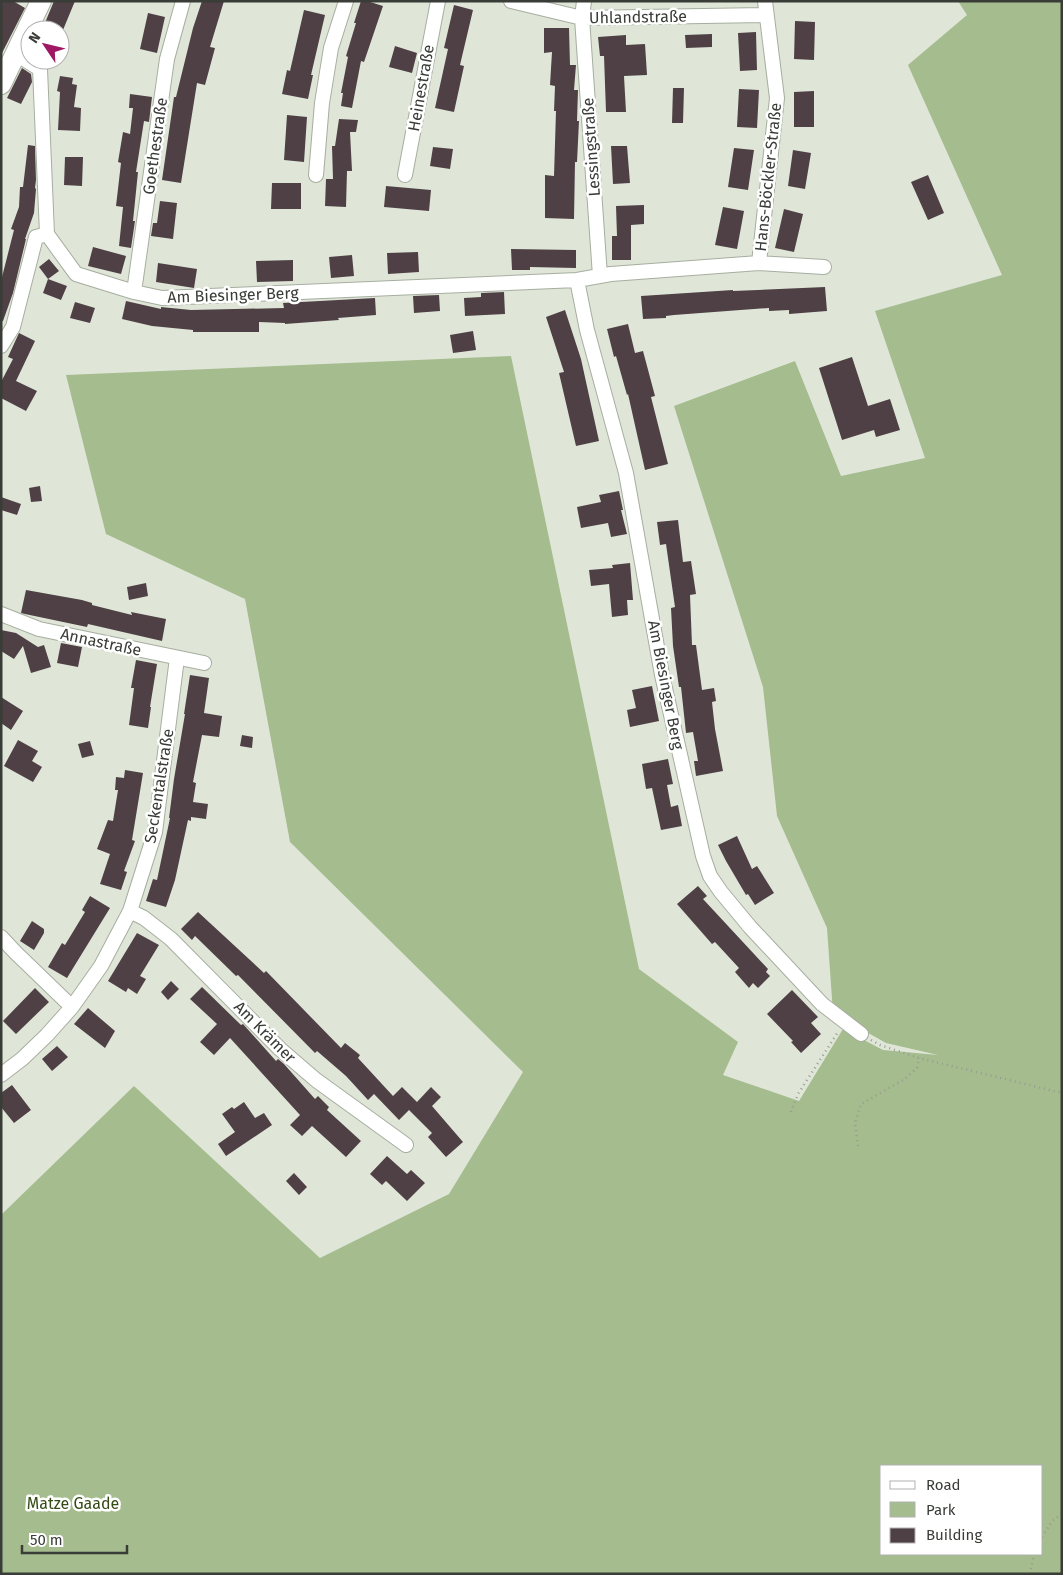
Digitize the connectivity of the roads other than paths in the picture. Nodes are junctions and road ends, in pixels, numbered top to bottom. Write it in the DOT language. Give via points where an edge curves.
graph roads {
  1 [pos="41,1"];
  2 [pos="183,1"];
  3 [pos="346,1"];
  4 [pos="438,1"];
  5 [pos="511,1"];
  6 [pos="584,1"];
  7 [pos="537,5"];
  8 [pos="766,8"];
  9 [pos="582,18"];
  10 [pos="16,54"];
  11 [pos="1,84"];
  12 [pos="316,175"];
  13 [pos="405,175"];
  14 [pos="47,234"];
  15 [pos="759,263"];
  16 [pos="824,267"];
  17 [pos="600,276"];
  18 [pos="577,280"];
  19 [pos="134,292"];
  20 [pos="1,346"];
  21 [pos="1,614"];
  22 [pos="177,658"];
  23 [pos="204,663"];
  24 [pos="130,911"];
  25 [pos="1,937"];
  26 [pos="72,1008"];
  27 [pos="861,1034"];
  28 [pos="1,1076"];
  29 [pos="406,1145"];
  1 -- 10 [label="main road"];
  2 -- 19 [label="street, Goethestraße" via="167,59"];
  3 -- 12 [label="street" via="331,48"];
  4 -- 13 [label="street, Heinestraße"];
  5 -- 7 [label="street, Uhlandstraße"];
  6 -- 9 [label="street, Lessingstraße"];
  7 -- 9 [label="street, Uhlandstraße"];
  8 -- 9 [label="street, Uhlandstraße"];
  8 -- 15 [label="street, Hans-Böckler-Straße" via="777,98"];
  9 -- 17 [label="street, Lessingstraße"];
  10 -- 11 [label="main road"];
  10 -- 14 [label="street" via="40,69"];
  14 -- 19 [label="street, Am Biesinger Berg" via="76,274"];
  14 -- 20 [label="street" via="36,237 13,327"];
  15 -- 16 [label="street, Hans-Böckler-Straße"];
  15 -- 17 [label="street, Hans-Böckler-Straße"];
  17 -- 18 [label="street, Am Biesinger Berg"];
  18 -- 19 [label="street, Am Biesinger Berg" via="162,298"];
  18 -- 27 [label="street, Am Biesinger Berg" via="587,330 626,473 662,675 710,876 750,927 822,1004"];
  21 -- 22 [label="street, Annastraße" via="39,629"];
  22 -- 23 [label="street, Annastraße"];
  22 -- 24 [label="street, Seckentalstraße" via="155,832"];
  24 -- 26 [label="street, Seckentalstraße" via="101,966"];
  24 -- 29 [label="street, Am Krämer" via="171,939 280,1049 316,1080"];
  25 -- 26 [label="street"];
  26 -- 28 [label="street, Seckentalstraße"];
}
